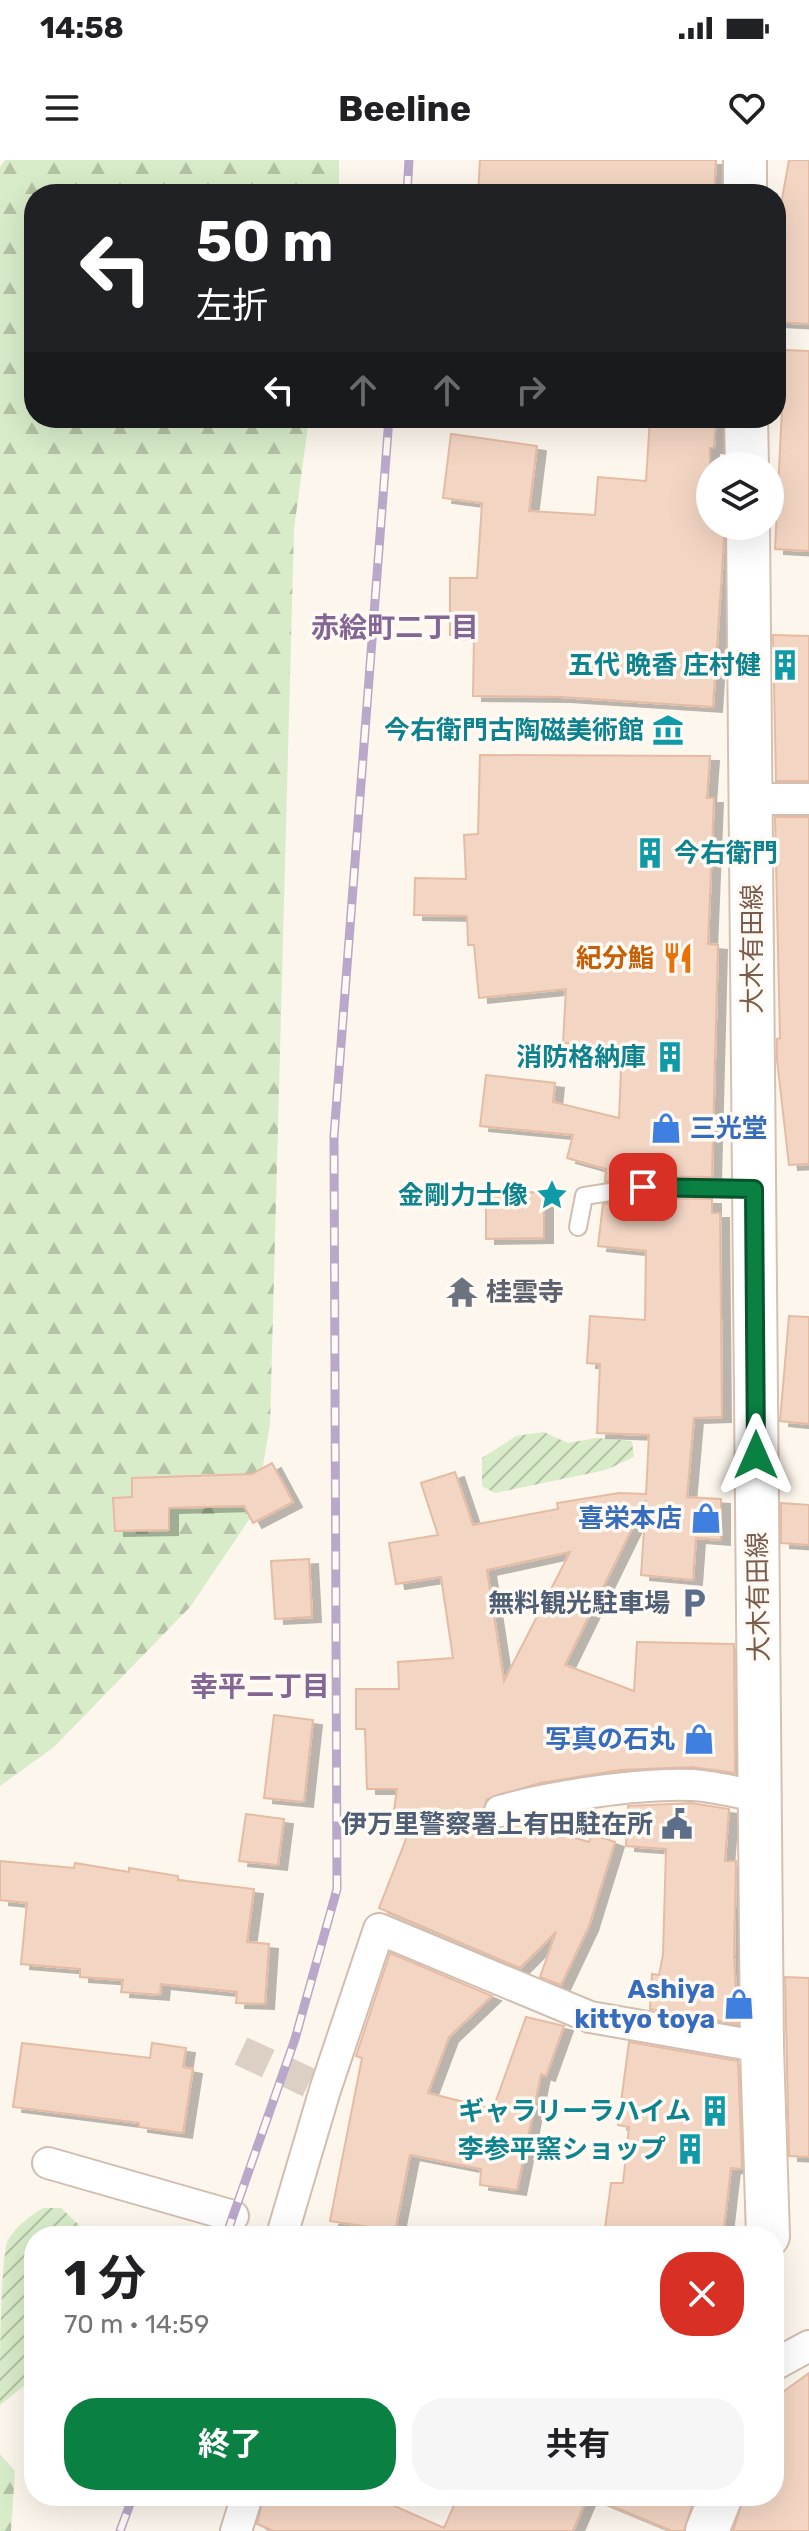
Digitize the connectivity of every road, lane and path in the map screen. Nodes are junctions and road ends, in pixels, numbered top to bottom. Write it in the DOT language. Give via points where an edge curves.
graph roads {
  1 [pos="745,160"];
  2 [pos="745,184"];
  3 [pos="746,428"];
  4 [pos="747,452"];
  5 [pos="748,540"];
  6 [pos="751,799"];
  7 [pos="809,799"];
  8 [pos="754,1189"];
  9 [pos="578,1227"];
  10 [pos="759,1796"];
  11 [pos="500,1811"];
  12 [pos="762,2047"];
  13 [pos="48,2163"];
  14 [pos="255,2226"];
  15 [pos="266,2226"];
  16 [pos="768,2226"];
  17 [pos="809,2346"];
  18 [pos="784,2360"];
  19 [pos="244,2506"];
  20 [pos="717,2506"];
  21 [pos="236,2531"];
  22 [pos="707,2531"];
  1 -- 2 [label="main road"];
  3 -- 4 [label="main road"];
  5 -- 6 [label="main road, 大木有田線"];
  6 -- 7 [label="street"];
  6 -- 8 [label="main road, 大木有田線"];
  8 -- 9 [label="lane" via="643,1187 584,1196"];
  8 -- 10 [label="main road, 大木有田線"];
  10 -- 11 [label="street" via="692,1785 533,1801"];
  10 -- 12 [label="main road, 大木有田線"];
  12 -- 15 [label="street" via="590,2017 379,1929 325,2090"];
  12 -- 16 [label="main road, 大木有田線"];
  13 -- 14 [label="street"];
  17 -- 18 [label="street"];
  19 -- 21 [label="street"];
  20 -- 22 [label="main road"];
}
